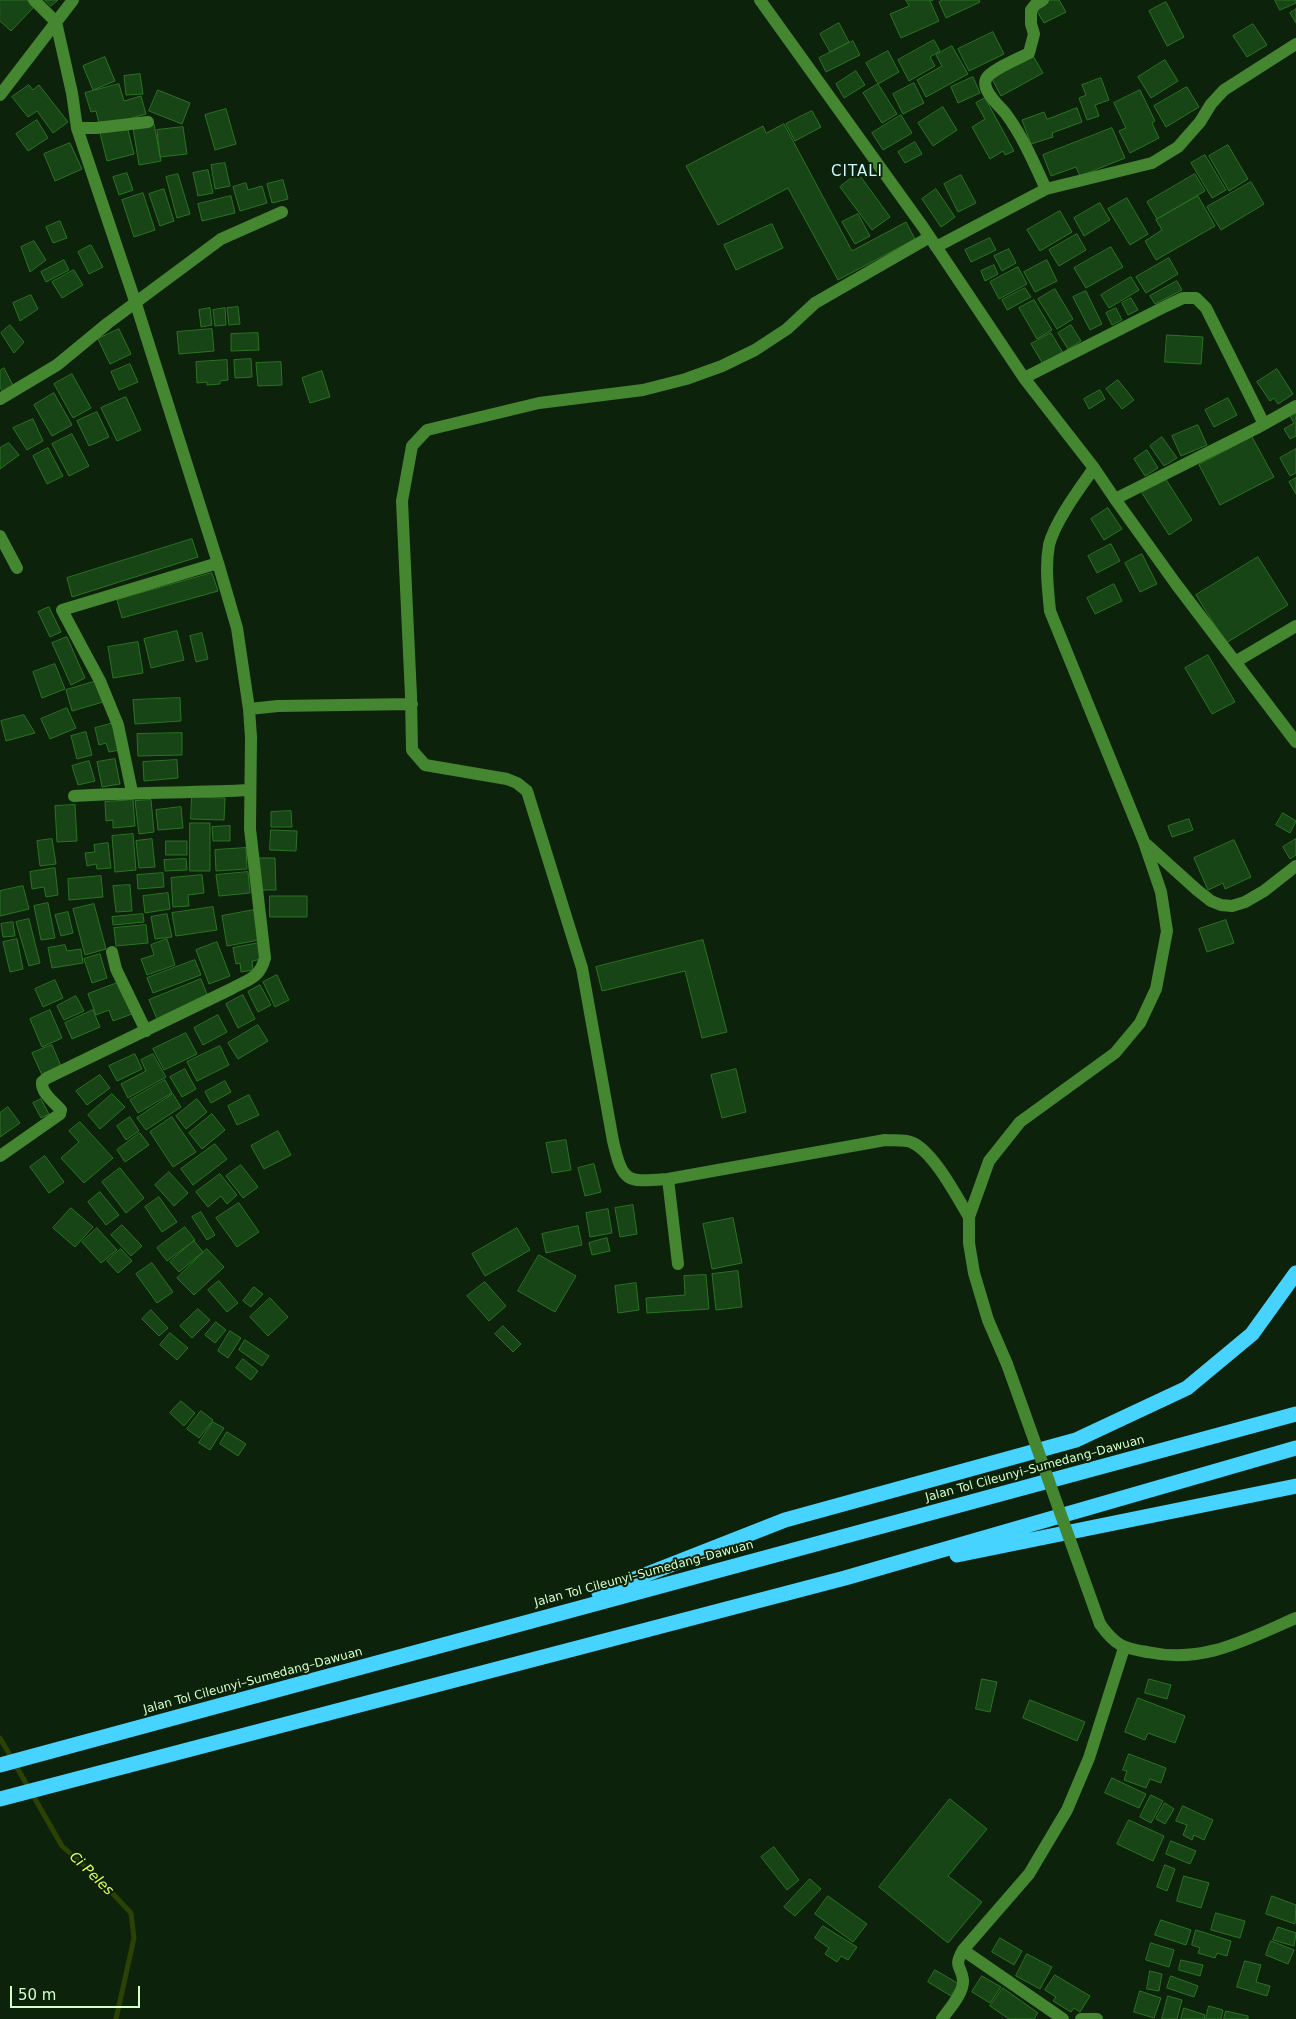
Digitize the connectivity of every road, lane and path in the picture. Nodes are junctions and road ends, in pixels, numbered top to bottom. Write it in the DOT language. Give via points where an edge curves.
graph roads {
  1 [pos="34,0"];
  2 [pos="73,0"];
  3 [pos="760,0"];
  4 [pos="1043,0"];
  5 [pos="56,22"];
  6 [pos="1296,44"];
  7 [pos="0,95"];
  8 [pos="148,122"];
  9 [pos="77,128"];
  10 [pos="1046,189"];
  11 [pos="282,212"];
  12 [pos="932,242"];
  13 [pos="136,304"];
  14 [pos="1024,378"];
  15 [pos="0,399"];
  16 [pos="1296,406"];
  17 [pos="1263,422"];
  18 [pos="1094,468"];
  19 [pos="1115,499"];
  20 [pos="0,536"];
  21 [pos="218,563"];
  22 [pos="17,568"];
  23 [pos="1296,626"];
  24 [pos="1234,662"];
  25 [pos="412,704"];
  26 [pos="249,709"];
  27 [pos="1296,742"];
  28 [pos="250,790"];
  29 [pos="132,792"];
  30 [pos="74,796"];
  31 [pos="1144,842"];
  32 [pos="1296,866"];
  33 [pos="112,952"];
  34 [pos="146,1031"];
  35 [pos="0,1156"];
  36 [pos="668,1179"];
  37 [pos="969,1218"];
  38 [pos="678,1264"];
  39 [pos="1296,1273"];
  40 [pos="1296,1414"];
  41 [pos="1296,1448"];
  42 [pos="1296,1486"];
  43 [pos="845,1578"];
  44 [pos="1296,1618"];
  45 [pos="530,1620"];
  46 [pos="1124,1648"];
  47 [pos="0,1766"];
  48 [pos="0,1799"];
  49 [pos="963,1950"];
  50 [pos="942,2019"];
  51 [pos="1064,2019"];
  52 [pos="1081,2019"];
  53 [pos="1097,2019"];
  1 -- 5 [label="street"];
  2 -- 5 [label="street"];
  3 -- 12 [label="street"];
  4 -- 10 [label="street" via="1031,10 1034,34 1029,53 996,70 987,78 986,86 1018,131"];
  5 -- 7 [label="street"];
  5 -- 9 [label="street"];
  6 -- 10 [label="street" via="1224,90 1178,147 1152,164"];
  8 -- 9 [label="street"];
  9 -- 13 [label="street"];
  10 -- 12 [label="street"];
  11 -- 13 [label="street" via="221,239"];
  12 -- 14 [label="street"];
  12 -- 25 [label="street" via="815,303 787,329 755,350 695,376 643,390 539,403 427,430 412,446 402,501"];
  13 -- 15 [label="street" via="57,365"];
  13 -- 21 [label="street"];
  14 -- 17 [label="street" via="1174,302 1196,298 1206,308"];
  14 -- 18 [label="street"];
  16 -- 17 [label="street"];
  17 -- 19 [label="street" via="1257,428"];
  18 -- 19 [label="street"];
  18 -- 31 [label="street" via="1073,498 1050,544 1047,575 1050,611"];
  19 -- 24 [label="street"];
  20 -- 22 [label="street"];
  21 -- 26 [label="street" via="237,628"];
  21 -- 29 [label="street" via="62,610 100,681 118,725"];
  23 -- 24 [label="street"];
  24 -- 27 [label="street"];
  25 -- 26 [label="street"];
  25 -- 36 [label="street" via="412,750 425,764 507,779 526,791 582,968 619,1166 632,1180"];
  26 -- 28 [label="street"];
  28 -- 29 [label="street" via="186,794"];
  28 -- 34 [label="street" via="250,829 265,958 262,967 258,974"];
  29 -- 30 [label="street"];
  31 -- 32 [label="street" via="1197,890 1221,905 1245,902"];
  31 -- 37 [label="street" via="1161,892 1167,931 1156,989 1140,1023 1114,1053 1020,1122 989,1161"];
  33 -- 34 [label="street" via="116,969"];
  34 -- 35 [label="street" via="42,1082 44,1092 61,1110 60,1114"];
  36 -- 37 [label="street" via="885,1140 912,1142 930,1158"];
  36 -- 38 [label="street"];
  37 -- 46 [label="street, bridge" via="974,1273 988,1320 1007,1364 1100,1624"];
  39 -- 45 [label="highway" via="1252,1334 1188,1388 1076,1440 785,1520"];
  40 -- 45 [label="highway, Jalan Tol Cileunyi–Sumedang–Dawuan"];
  41 -- 43 [label="highway"];
  42 -- 43 [label="highway"];
  43 -- 48 [label="highway"];
  44 -- 46 [label="street" via="1206,1654 1165,1656"];
  45 -- 47 [label="highway, Jalan Tol Cileunyi–Sumedang–Dawuan"];
  46 -- 49 [label="street" via="1089,1758 1067,1810 1028,1874"];
  49 -- 50 [label="street" via="958,1960 962,1988"];
  49 -- 51 [label="street"];
  52 -- 53 [label="street"];
}
